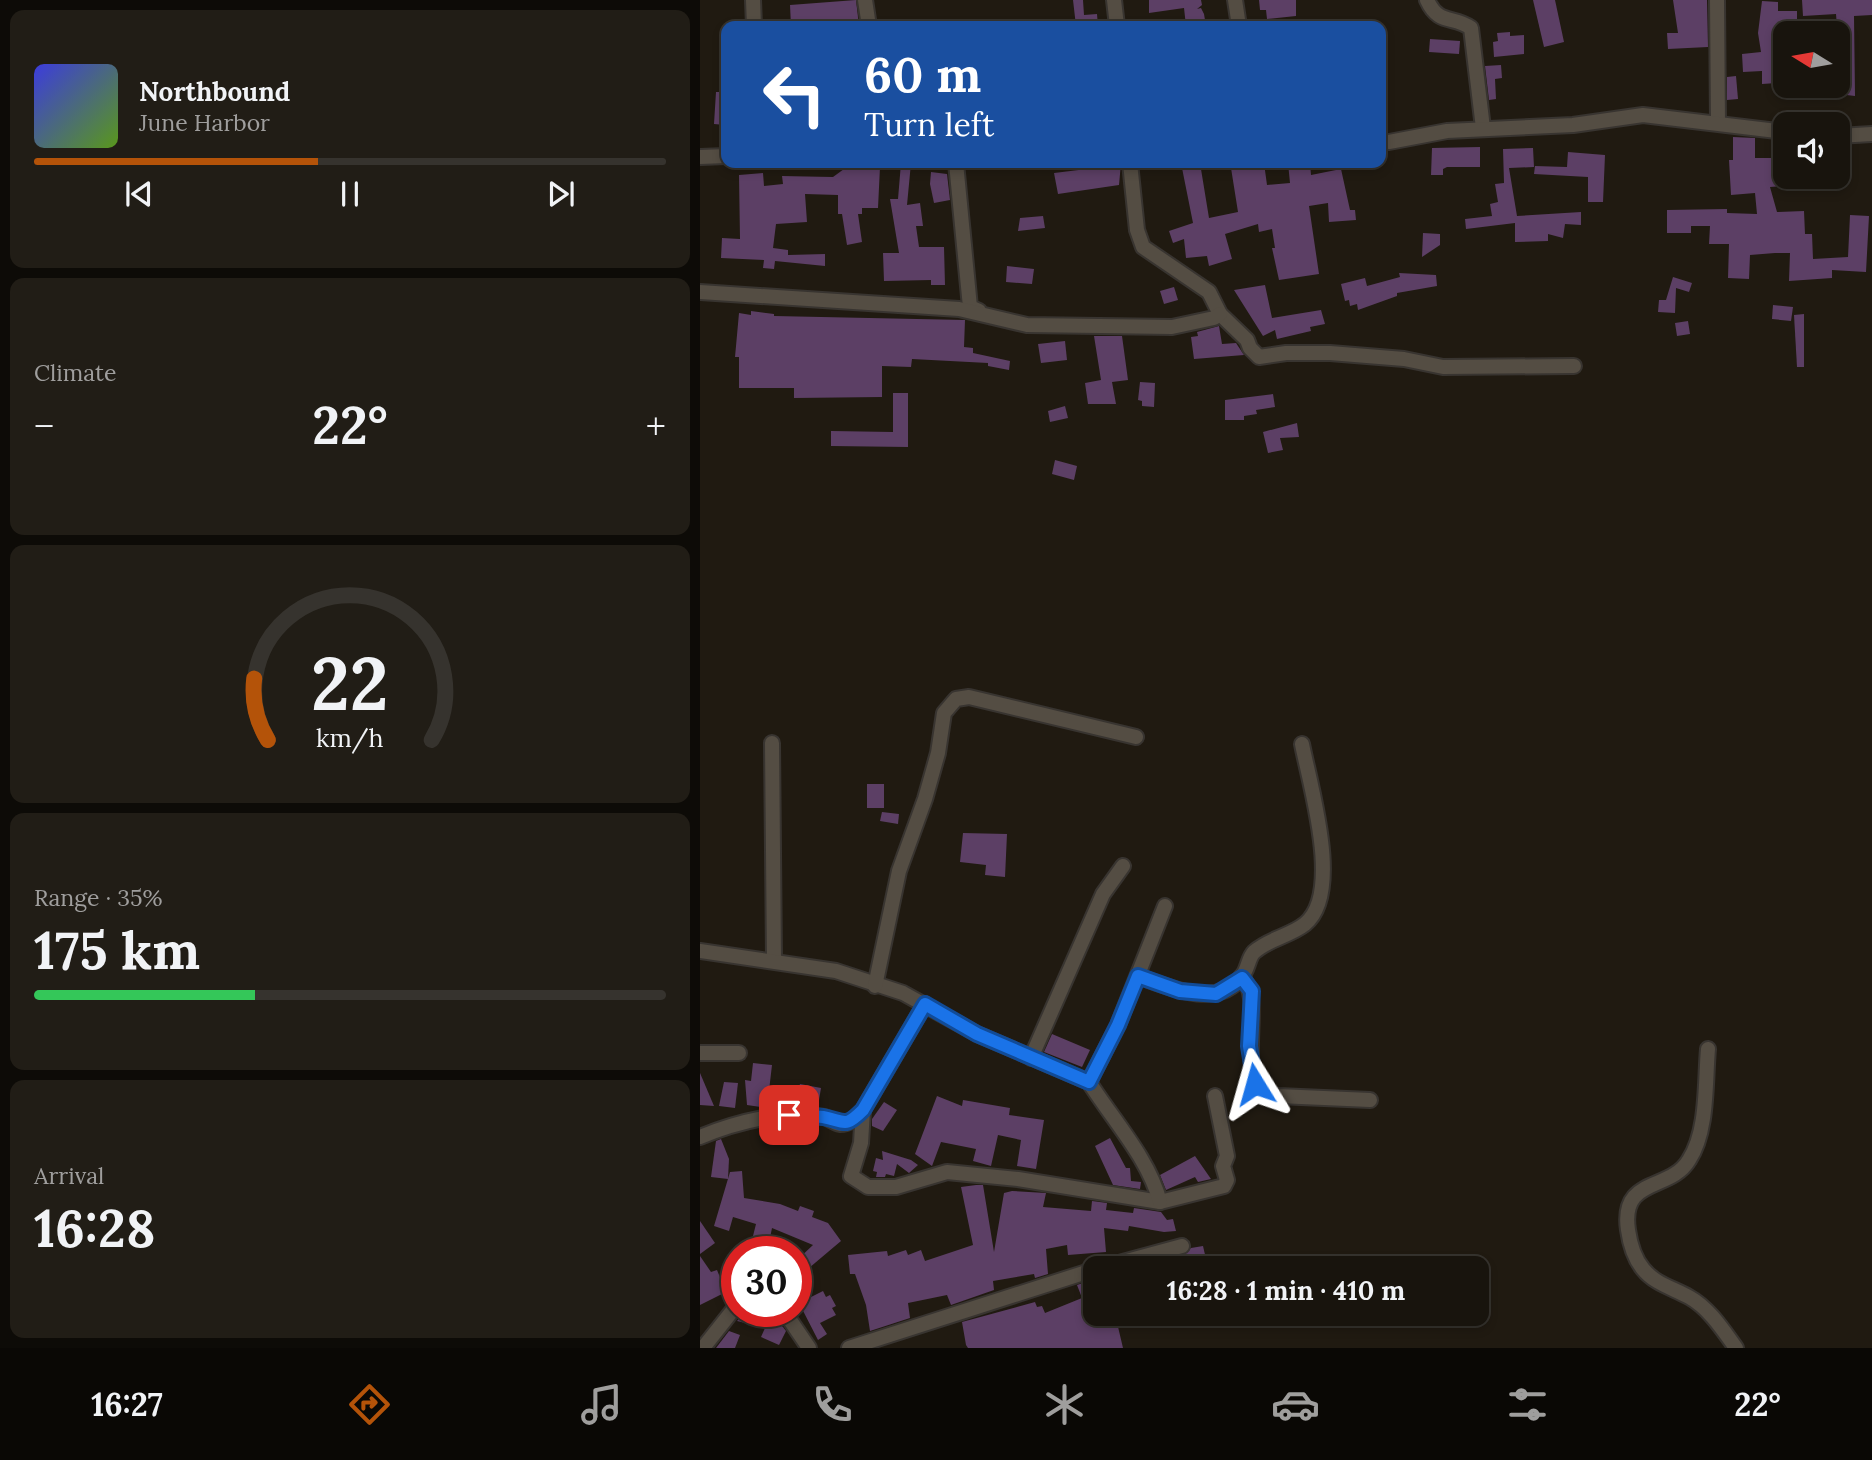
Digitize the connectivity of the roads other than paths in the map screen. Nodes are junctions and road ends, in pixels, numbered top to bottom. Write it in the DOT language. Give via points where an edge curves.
graph roads {
  1 [pos="753,0"];
  2 [pos="865,0"];
  3 [pos="1114,0"];
  4 [pos="1235,0"];
  5 [pos="1427,0"];
  6 [pos="1717,0"];
  7 [pos="754,21"];
  8 [pos="868,21"];
  9 [pos="1116,21"];
  10 [pos="1238,21"];
  11 [pos="1718,123"];
  12 [pos="1483,128"];
  13 [pos="1773,130"];
  14 [pos="1872,134"];
  15 [pos="1850,135"];
  16 [pos="1389,142"];
  17 [pos="721,156"];
  18 [pos="700,157"];
  19 [pos="956,168"];
  20 [pos="1130,168"];
  21 [pos="700,292"];
  22 [pos="979,311"];
  23 [pos="1220,314"];
  24 [pos="1574,366"];
  25 [pos="1136,737"];
  26 [pos="772,743"];
  27 [pos="1302,744"];
  28 [pos="1123,866"];
  29 [pos="1165,906"];
  30 [pos="700,951"];
  31 [pos="774,960"];
  32 [pos="1138,976"];
  33 [pos="1242,978"];
  34 [pos="876,986"];
  35 [pos="925,1004"];
  36 [pos="1708,1049"];
  37 [pos="700,1053"];
  38 [pos="739,1053"];
  39 [pos="1031,1058"];
  40 [pos="1089,1082"];
  41 [pos="1215,1096"];
  42 [pos="1370,1100"];
  43 [pos="863,1110"];
  44 [pos="700,1137"];
  45 [pos="1160,1202"];
  46 [pos="1182,1246"];
  47 [pos="1145,1256"];
  48 [pos="1083,1273"];
  49 [pos="721,1325"];
  50 [pos="795,1327"];
  51 [pos="703,1348"];
  52 [pos="809,1348"];
  53 [pos="849,1348"];
  54 [pos="1736,1348"];
  1 -- 7 [label="street"];
  2 -- 8 [label="street"];
  3 -- 9 [label="street"];
  4 -- 10 [label="street"];
  5 -- 12 [label="street" via="1432,12 1471,28"];
  6 -- 11 [label="street"];
  11 -- 12 [label="street" via="1643,115 1573,125"];
  11 -- 13 [label="street"];
  12 -- 16 [label="street"];
  14 -- 15 [label="street"];
  17 -- 18 [label="street"];
  19 -- 22 [label="street" via="970,307"];
  20 -- 23 [label="street" via="1136,230 1143,247 1209,292"];
  21 -- 22 [label="street"];
  22 -- 23 [label="street" via="1027,325 1172,327"];
  23 -- 24 [label="street" via="1259,358 1330,353 1443,367"];
  25 -- 34 [label="street" via="970,697 956,699 944,713 925,799 899,871"];
  26 -- 31 [label="street"];
  27 -- 33 [label="street" via="1322,854 1319,908 1305,925 1252,953"];
  28 -- 39 [label="street" via="1103,894"];
  29 -- 32 [label="street"];
  30 -- 31 [label="street"];
  31 -- 34 [label="street" via="836,971"];
  32 -- 33 [label="street" via="1180,991 1216,994"];
  32 -- 40 [label="street"];
  33 -- 42 [label="street" via="1252,991 1249,1046 1260,1092"];
  34 -- 35 [label="street"];
  35 -- 39 [label="street"];
  35 -- 43 [label="street"];
  36 -- 54 [label="street" via="1702,1116 1689,1161 1677,1173 1644,1187 1630,1201 1626,1220 1636,1258 1645,1271 1703,1308"];
  37 -- 38 [label="street"];
  39 -- 40 [label="street"];
  40 -- 45 [label="street" via="1141,1161"];
  41 -- 45 [label="street" via="1227,1156 1224,1186"];
  43 -- 44 [label="street" via="852,1122 789,1115 724,1127"];
  43 -- 45 [label="street" via="861,1143 850,1176 868,1187 896,1187 947,1172"];
  46 -- 47 [label="street"];
  48 -- 53 [label="street"];
  49 -- 51 [label="street"];
  50 -- 52 [label="street"];
}
